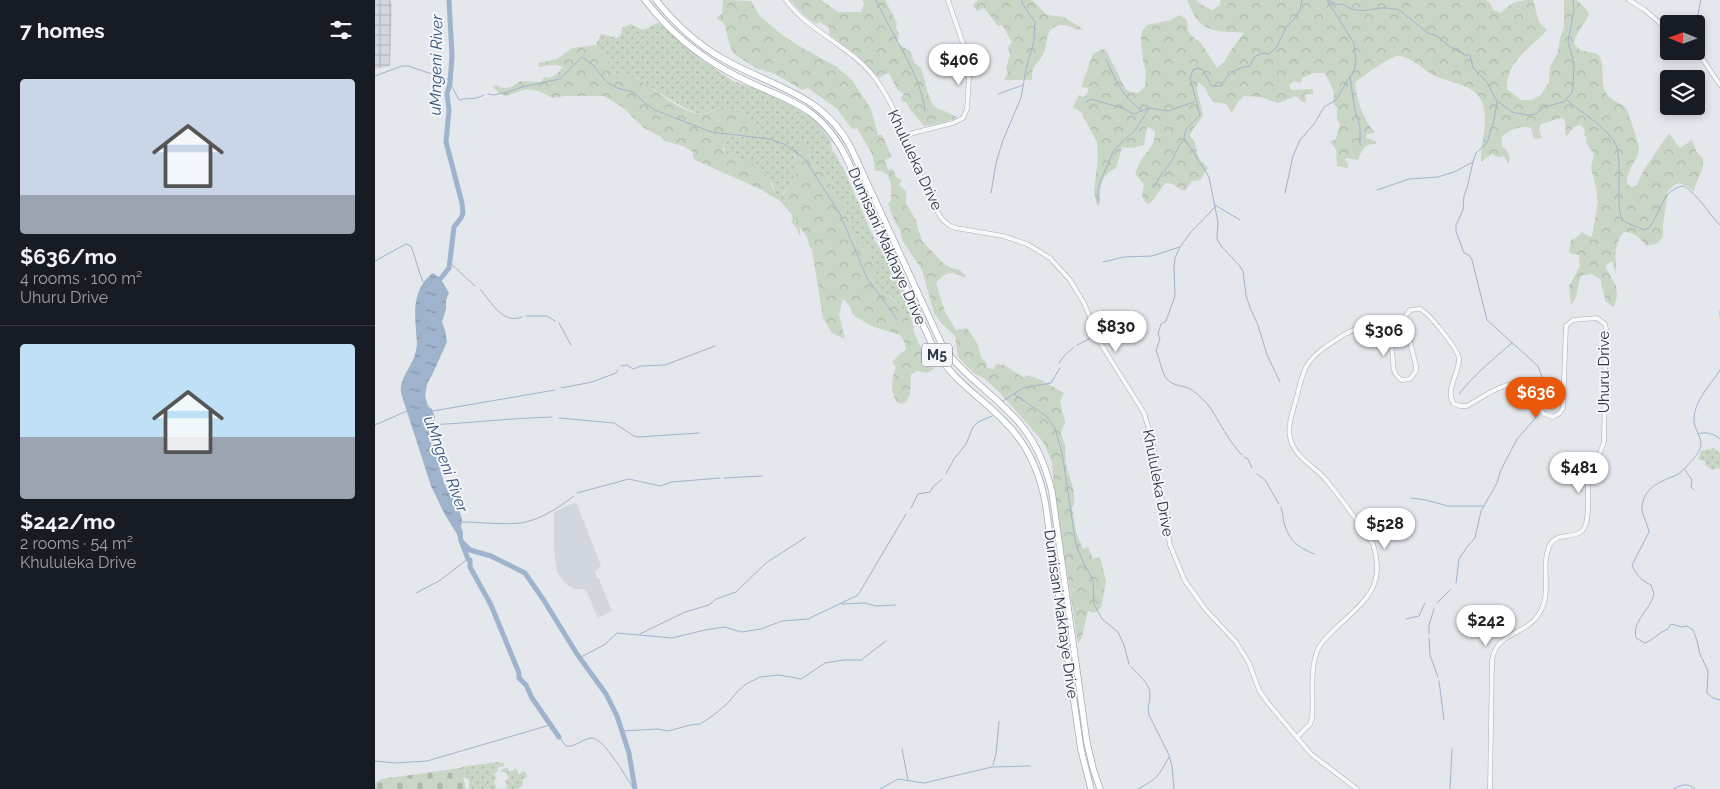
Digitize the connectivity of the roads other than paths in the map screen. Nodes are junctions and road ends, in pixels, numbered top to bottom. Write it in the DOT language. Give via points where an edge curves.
graph roads {
  1 [pos="645,0"];
  2 [pos="656,0"];
  3 [pos="785,0"];
  4 [pos="948,0"];
  5 [pos="1629,0"];
  6 [pos="1660,23"];
  7 [pos="1703,60"];
  8 [pos="1720,84"];
  9 [pos="905,137"];
  10 [pos="1297,737"];
  11 [pos="1091,789"];
  12 [pos="1100,789"];
  13 [pos="1357,789"];
  14 [pos="1490,789"];
  1 -- 11 [label="main road, Dumisani Makhaye Drive / M5" via="676,34 707,58 739,77 800,105 829,129 846,158 935,351 954,376 1003,420 1026,449 1045,501 1079,742"];
  2 -- 12 [label="main road, Dumisani Makhaye Drive / M5" via="681,28 708,50 804,97 833,122 851,148 942,345 964,372 1017,420 1034,444 1052,492 1087,742"];
  3 -- 9 [label="street, Khululeka Drive" via="871,73"];
  4 -- 9 [label="street" via="968,58 967,109 963,118 953,124"];
  5 -- 6 [label="street"];
  7 -- 8 [label="street"];
  9 -- 10 [label="street, Khululeka Drive" via="946,223 1016,239 1035,248 1056,264 1075,286 1101,344 1144,413 1152,439 1170,545 1180,572 1197,599 1237,642 1263,696"];
  10 -- 13 [label="street, Khululeka Drive" via="1315,757"];
  10 -- 14 [label="street, Uhuru Drive" via="1312,718 1313,667 1319,647 1364,602 1374,587 1376,575 1373,544 1324,478 1299,456 1290,437 1290,423 1303,372 1314,356 1354,329 1371,328 1383,334 1392,347 1395,375 1401,380 1410,378 1417,368 1404,318 1410,310 1420,309 1458,354 1459,363 1451,395 1454,404 1467,406 1508,384 1519,382 1532,389 1544,414 1553,417 1560,413 1563,405 1565,328 1573,320 1597,318 1606,329 1603,447 1589,476 1585,527 1577,534 1551,542 1547,552 1542,608 1529,625 1501,641 1493,655"];
}
